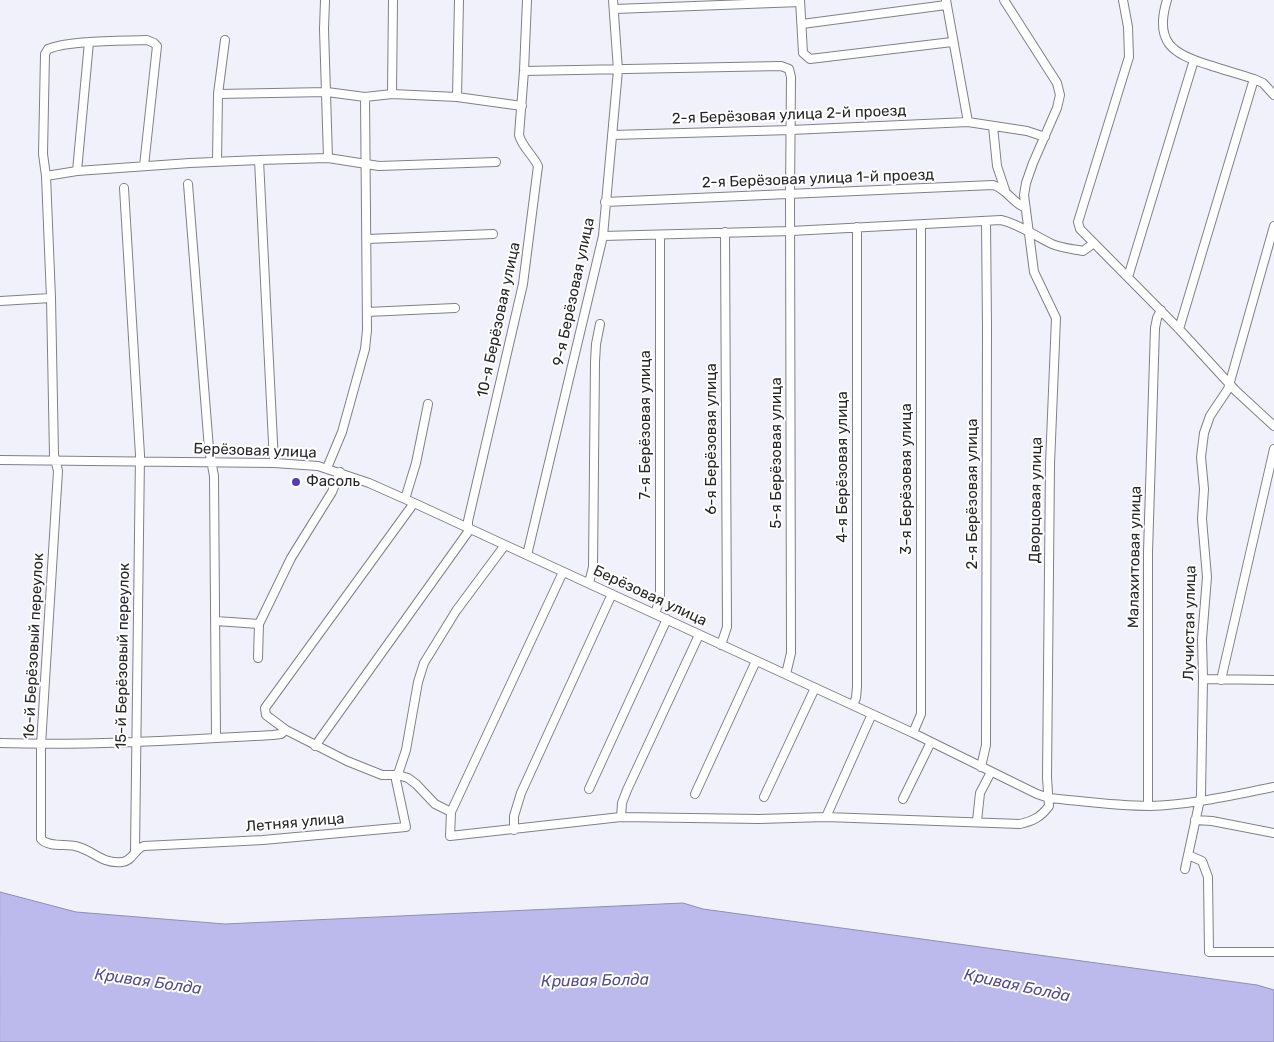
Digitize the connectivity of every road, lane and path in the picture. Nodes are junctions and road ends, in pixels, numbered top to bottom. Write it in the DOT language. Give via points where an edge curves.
graph roads {
  1 [pos="325,0"];
  2 [pos="394,0"];
  3 [pos="459,0"];
  4 [pos="527,0"];
  5 [pos="613,0"];
  6 [pos="1004,0"];
  7 [pos="1122,0"];
  8 [pos="1167,0"];
  9 [pos="800,1"];
  10 [pos="946,3"];
  11 [pos="615,9"];
  12 [pos="802,24"];
  13 [pos="225,40"];
  14 [pos="89,42"];
  15 [pos="952,42"];
  16 [pos="1194,60"];
  17 [pos="618,70"];
  18 [pos="524,71"];
  19 [pos="1254,79"];
  20 [pos="326,92"];
  21 [pos="218,94"];
  22 [pos="392,94"];
  23 [pos="1274,95"];
  24 [pos="365,97"];
  25 [pos="457,97"];
  26 [pos="522,106"];
  27 [pos="968,122"];
  28 [pos="993,126"];
  29 [pos="791,130"];
  30 [pos="612,135"];
  31 [pos="1045,137"];
  32 [pos="328,158"];
  33 [pos="259,160"];
  34 [pos="217,162"];
  35 [pos="496,162"];
  36 [pos="367,164"];
  37 [pos="144,166"];
  38 [pos="77,171"];
  39 [pos="46,176"];
  40 [pos="188,184"];
  41 [pos="124,188"];
  42 [pos="1005,190"];
  43 [pos="790,194"];
  44 [pos="606,202"];
  45 [pos="1024,207"];
  46 [pos="986,221"];
  47 [pos="921,225"];
  48 [pos="1274,226"];
  49 [pos="856,227"];
  50 [pos="791,231"];
  51 [pos="725,232"];
  52 [pos="1028,232"];
  53 [pos="493,234"];
  54 [pos="660,235"];
  55 [pos="603,236"];
  56 [pos="367,238"];
  57 [pos="1094,243"];
  58 [pos="1128,277"];
  59 [pos="52,298"];
  60 [pos="0,301"];
  61 [pos="455,308"];
  62 [pos="1161,310"];
  63 [pos="367,312"];
  64 [pos="600,324"];
  65 [pos="1178,328"];
  66 [pos="1229,383"];
  67 [pos="428,404"];
  68 [pos="1274,426"];
  69 [pos="1274,449"];
  70 [pos="0,460"];
  71 [pos="56,461"];
  72 [pos="140,461"];
  73 [pos="212,462"];
  74 [pos="274,463"];
  75 [pos="327,468"];
  76 [pos="340,472"];
  77 [pos="405,498"];
  78 [pos="414,503"];
  79 [pos="468,528"];
  80 [pos="505,545"];
  81 [pos="527,555"];
  82 [pos="563,572"];
  83 [pos="589,583"];
  84 [pos="612,594"];
  85 [pos="656,614"];
  86 [pos="667,619"];
  87 [pos="216,621"];
  88 [pos="259,624"];
  89 [pos="699,635"];
  90 [pos="721,645"];
  91 [pos="258,658"];
  92 [pos="756,660"];
  93 [pos="786,674"];
  94 [pos="1203,679"];
  95 [pos="1221,680"];
  96 [pos="1274,680"];
  97 [pos="815,688"];
  98 [pos="854,705"];
  99 [pos="872,714"];
  100 [pos="286,730"];
  101 [pos="913,733"];
  102 [pos="216,738"];
  103 [pos="931,742"];
  104 [pos="136,743"];
  105 [pos="0,744"];
  106 [pos="41,745"];
  107 [pos="315,746"];
  108 [pos="981,767"];
  109 [pos="991,772"];
  110 [pos="398,775"];
  111 [pos="1274,787"];
  112 [pos="589,788"];
  113 [pos="695,794"];
  114 [pos="764,797"];
  115 [pos="1049,798"];
  116 [pos="903,799"];
  117 [pos="1200,801"];
  118 [pos="1148,806"];
  119 [pos="451,812"];
  120 [pos="622,817"];
  121 [pos="826,817"];
  122 [pos="1195,820"];
  123 [pos="977,821"];
  124 [pos="514,830"];
  125 [pos="1274,833"];
  126 [pos="135,852"];
  127 [pos="1188,855"];
  128 [pos="1185,869"];
  129 [pos="1274,952"];
  1 -- 20 [label="street"];
  2 -- 22 [label="street"];
  3 -- 25 [label="street"];
  4 -- 18 [label="street, 10-я Берёзовая улица"];
  5 -- 11 [label="street, 9-я Берёзовая улица"];
  6 -- 31 [label="street, Дворцовая улица" via="1056,83 1060,95"];
  7 -- 57 [label="street" via="1128,27 1129,57 1078,222"];
  8 -- 16 [label="street" via="1162,15 1166,40 1171,48"];
  9 -- 11 [label="street"];
  9 -- 12 [label="street"];
  10 -- 12 [label="street"];
  10 -- 15 [label="street"];
  11 -- 17 [label="street, 9-я Берёзовая улица"];
  12 -- 15 [label="street" via="803,53 810,59"];
  13 -- 21 [label="street"];
  14 -- 37 [label="street, 16-й Берёзовый переулок" via="147,40 156,46"];
  14 -- 38 [label="street"];
  14 -- 39 [label="street, 16-й Берёзовый переулок" via="53,47 45,54 43,154"];
  15 -- 27 [label="street"];
  16 -- 19 [label="street"];
  16 -- 58 [label="street"];
  17 -- 18 [label="street"];
  17 -- 29 [label="street, 5-я Берёзовая улица" via="781,66 789,69 792,77"];
  17 -- 30 [label="street, 9-я Берёзовая улица"];
  18 -- 26 [label="street, 10-я Берёзовая улица"];
  19 -- 23 [label="street"];
  19 -- 65 [label="street"];
  20 -- 21 [label="street"];
  20 -- 24 [label="street"];
  20 -- 32 [label="street"];
  21 -- 34 [label="street"];
  22 -- 24 [label="street"];
  22 -- 25 [label="street"];
  24 -- 36 [label="street"];
  25 -- 26 [label="street"];
  26 -- 79 [label="street, 10-я Берёзовая улица" via="520,141 538,166 527,262"];
  27 -- 28 [label="street, 2-я Берёзовая улица 2-й проезд"];
  27 -- 29 [label="street, 2-я Берёзовая улица 2-й проезд"];
  28 -- 31 [label="street, 2-я Берёзовая улица 2-й проезд"];
  28 -- 42 [label="street" via="997,166"];
  29 -- 30 [label="street, 2-я Берёзовая улица 2-й проезд"];
  29 -- 43 [label="street, 5-я Берёзовая улица"];
  30 -- 44 [label="street, 9-я Берёзовая улица"];
  31 -- 45 [label="street, Дворцовая улица" via="1026,183"];
  32 -- 33 [label="street"];
  32 -- 36 [label="street"];
  33 -- 34 [label="street"];
  33 -- 74 [label="street"];
  34 -- 37 [label="street"];
  35 -- 36 [label="street"];
  36 -- 56 [label="street"];
  37 -- 38 [label="street"];
  38 -- 39 [label="street"];
  39 -- 59 [label="street, 16-й Берёзовый переулок"];
  40 -- 73 [label="street"];
  41 -- 72 [label="street, 15-й Берёзовый переулок"];
  42 -- 43 [label="street, 2-я Берёзовая улица 1-й проезд" via="993,185"];
  42 -- 45 [label="street"];
  43 -- 44 [label="street, 2-я Берёзовая улица 1-й проезд"];
  43 -- 50 [label="street, 5-я Берёзовая улица"];
  44 -- 55 [label="street, 9-я Берёзовая улица"];
  45 -- 52 [label="street, Дворцовая улица"];
  46 -- 47 [label="street"];
  46 -- 52 [label="street" via="1010,222"];
  46 -- 108 [label="street, 2-я Берёзовая улица" via="986,745"];
  47 -- 49 [label="street"];
  47 -- 101 [label="street, 3-я Берёзовая улица" via="921,714"];
  48 -- 66 [label="street, Лучистая улица"];
  49 -- 50 [label="street"];
  49 -- 98 [label="street, 4-я Берёзовая улица" via="857,687"];
  50 -- 51 [label="street"];
  50 -- 93 [label="street, 5-я Берёзовая улица" via="791,653"];
  51 -- 54 [label="street"];
  51 -- 90 [label="street, 6-я Берёзовая улица" via="726,627"];
  52 -- 57 [label="street" via="1052,244 1083,251"];
  52 -- 115 [label="street, Дворцовая улица" via="1034,272 1056,318 1050,464 1046,778"];
  53 -- 56 [label="street"];
  54 -- 55 [label="street"];
  54 -- 85 [label="street, 7-я Берёзовая улица" via="660,598"];
  55 -- 81 [label="street, 9-я Берёзовая улица"];
  56 -- 63 [label="street"];
  57 -- 58 [label="street"];
  58 -- 62 [label="street"];
  59 -- 60 [label="street"];
  59 -- 71 [label="street, 16-й Берёзовый переулок"];
  61 -- 63 [label="street"];
  62 -- 65 [label="street"];
  62 -- 118 [label="street, Малахитовая улица" via="1155,328 1148,552"];
  63 -- 75 [label="street" via="366,349 342,432"];
  64 -- 83 [label="street" via="595,362 593,567"];
  65 -- 66 [label="street"];
  66 -- 68 [label="street"];
  66 -- 94 [label="street, Лучистая улица" via="1206,425 1201,457 1207,577 1202,631"];
  67 -- 77 [label="street" via="412,482"];
  69 -- 95 [label="street"];
  70 -- 71 [label="street, Берёзовая улица"];
  71 -- 72 [label="street, Берёзовая улица"];
  71 -- 106 [label="street, 16-й Берёзовый переулок" via="58,471"];
  72 -- 73 [label="street, Берёзовая улица"];
  72 -- 104 [label="street, 15-й Берёзовый переулок"];
  73 -- 74 [label="street, Берёзовая улица"];
  73 -- 87 [label="street"];
  74 -- 75 [label="street, Берёзовая улица"];
  75 -- 76 [label="street, Берёзовая улица"];
  76 -- 77 [label="street, Берёзовая улица"];
  76 -- 88 [label="street" via="332,492 274,589"];
  77 -- 78 [label="street, Берёзовая улица"];
  78 -- 79 [label="street, Берёзовая улица"];
  78 -- 100 [label="street" via="265,708 266,715"];
  79 -- 80 [label="street, Берёзовая улица"];
  79 -- 107 [label="street, 10-я Берёзовая улица" via="465,538"];
  80 -- 81 [label="street, Берёзовая улица"];
  80 -- 110 [label="street" via="456,611 424,663"];
  81 -- 82 [label="street, Берёзовая улица"];
  82 -- 83 [label="street, Берёзовая улица"];
  82 -- 119 [label="street"];
  83 -- 84 [label="street, Берёзовая улица"];
  84 -- 85 [label="street, Берёзовая улица"];
  84 -- 124 [label="street" via="518,798"];
  85 -- 86 [label="street, Берёзовая улица"];
  86 -- 89 [label="street, Берёзовая улица"];
  86 -- 112 [label="street"];
  87 -- 88 [label="street"];
  87 -- 102 [label="street"];
  88 -- 91 [label="street"];
  89 -- 90 [label="street, Берёзовая улица"];
  89 -- 120 [label="street" via="627,790 622,802"];
  90 -- 92 [label="street, Берёзовая улица"];
  92 -- 93 [label="street, Берёзовая улица"];
  92 -- 113 [label="street"];
  93 -- 97 [label="street, Берёзовая улица"];
  94 -- 95 [label="street"];
  94 -- 117 [label="street, Лучистая улица"];
  95 -- 96 [label="street"];
  97 -- 98 [label="street, Берёзовая улица"];
  97 -- 114 [label="street"];
  98 -- 99 [label="street, Берёзовая улица"];
  99 -- 101 [label="street, Берёзовая улица"];
  99 -- 121 [label="street"];
  100 -- 102 [label="street" via="273,735"];
  100 -- 107 [label="street"];
  101 -- 103 [label="street, Берёзовая улица"];
  102 -- 104 [label="street"];
  103 -- 108 [label="street, Берёзовая улица"];
  103 -- 116 [label="street"];
  104 -- 106 [label="street"];
  104 -- 126 [label="street, 15-й Берёзовый переулок"];
  105 -- 106 [label="street"];
  106 -- 126 [label="street, 16-й Берёзовый переулок" via="41,839 46,843 80,847 106,862 128,861"];
  107 -- 110 [label="street" via="370,771"];
  108 -- 109 [label="street, Берёзовая улица"];
  109 -- 115 [label="street, Берёзовая улица"];
  109 -- 123 [label="street" via="980,793"];
  110 -- 119 [label="street" via="408,778 429,799"];
  110 -- 126 [label="street, Летняя улица" via="397,789 406,827 263,840 144,846"];
  111 -- 117 [label="street, Берёзовая улица"];
  115 -- 118 [label="street, Берёзовая улица"];
  115 -- 123 [label="street" via="1049,806 1034,821 1020,824"];
  117 -- 118 [label="street, Берёзовая улица"];
  117 -- 122 [label="street, Лучистая улица"];
  119 -- 124 [label="street" via="450,836"];
  120 -- 121 [label="street"];
  120 -- 124 [label="street"];
  121 -- 123 [label="street"];
  122 -- 125 [label="street"];
  122 -- 127 [label="street, Лучистая улица"];
  127 -- 128 [label="street, Лучистая улица"];
  127 -- 129 [label="street" via="1202,861 1208,877 1209,952"];
}
